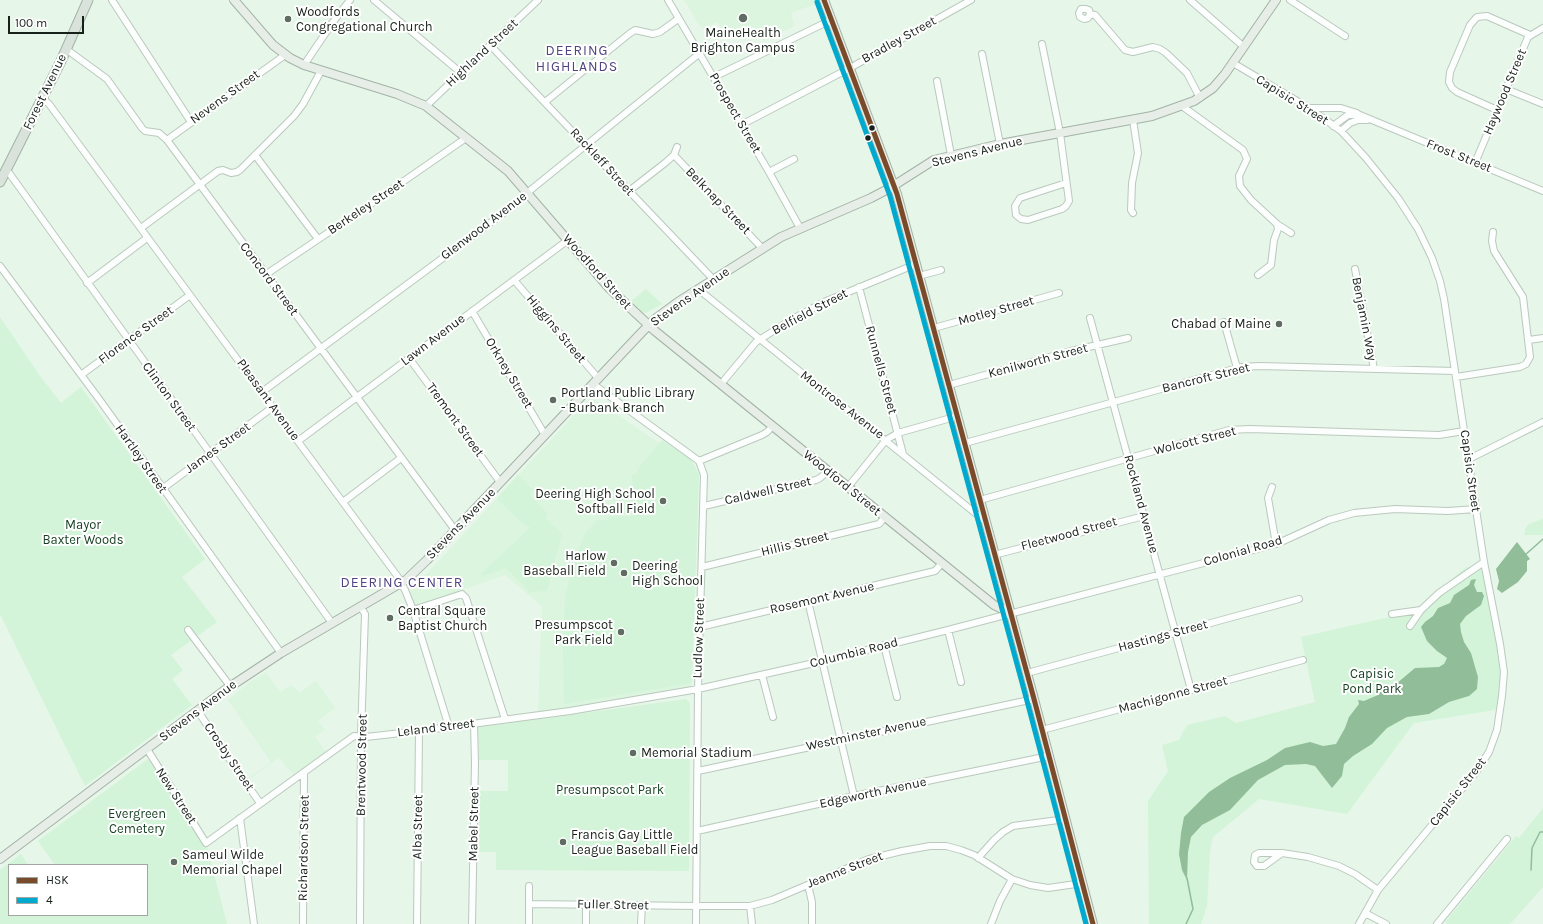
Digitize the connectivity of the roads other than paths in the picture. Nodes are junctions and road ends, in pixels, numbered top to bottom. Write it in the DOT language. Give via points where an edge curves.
graph roads {
  1 [pos="88,0"];
  2 [pos="112,0"];
  3 [pos="234,0"];
  4 [pos="350,0"];
  5 [pos="374,0"];
  6 [pos="526,0"];
  7 [pos="538,0"];
  8 [pos="668,0"];
  9 [pos="824,0"];
  10 [pos="971,0"];
  11 [pos="1190,0"];
  12 [pos="1276,0"];
  13 [pos="1290,0"];
  14 [pos="532,5"];
  15 [pos="1090,14"];
  16 [pos="678,19"];
  17 [pos="831,20"];
  18 [pos="1543,28"];
  19 [pos="1530,34"];
  20 [pos="1345,36"];
  21 [pos="1042,44"];
  22 [pos="490,45"];
  23 [pos="1244,47"];
  24 [pos="66,49"];
  25 [pos="700,53"];
  26 [pos="982,54"];
  27 [pos="284,55"];
  28 [pos="1233,63"];
  29 [pos="304,65"];
  30 [pos="850,68"];
  31 [pos="321,71"];
  32 [pos="460,72"];
  33 [pos="714,77"];
  34 [pos="937,81"];
  35 [pos="1506,89"];
  36 [pos="42,98"];
  37 [pos="1200,98"];
  38 [pos="545,102"];
  39 [pos="1543,104"];
  40 [pos="426,106"];
  41 [pos="1182,106"];
  42 [pos="1309,108"];
  43 [pos="1497,110"];
  44 [pos="1360,115"];
  45 [pos="1134,120"];
  46 [pos="1374,121"];
  47 [pos="191,122"];
  48 [pos="742,125"];
  49 [pos="1333,126"];
  50 [pos="1341,132"];
  51 [pos="1060,133"];
  52 [pos="466,138"];
  53 [pos="167,140"];
  54 [pos="1000,144"];
  55 [pos="586,145"];
  56 [pos="677,148"];
  57 [pos="255,155"];
  58 [pos="674,155"];
  59 [pos="951,155"];
  60 [pos="794,159"];
  61 [pos="1476,163"];
  62 [pos="7,170"];
  63 [pos="769,172"];
  64 [pos="0,182"];
  65 [pos="1066,183"];
  66 [pos="199,185"];
  67 [pos="894,185"];
  68 [pos="629,191"];
  69 [pos="1543,191"];
  70 [pos="528,194"];
  71 [pos="1133,213"];
  72 [pos="1277,224"];
  73 [pos="141,228"];
  74 [pos="800,228"];
  75 [pos="1493,232"];
  76 [pos="1290,233"];
  77 [pos="147,238"];
  78 [pos="318,239"];
  79 [pos="568,240"];
  80 [pos="762,248"];
  81 [pos="916,264"];
  82 [pos="0,266"];
  83 [pos="1355,269"];
  84 [pos="941,270"];
  85 [pos="265,275"];
  86 [pos="919,276"];
  87 [pos="1258,276"];
  88 [pos="713,279"];
  89 [pos="514,280"];
  90 [pos="87,283"];
  91 [pos="859,287"];
  92 [pos="698,289"];
  93 [pos="1058,293"];
  94 [pos="190,295"];
  95 [pos="472,311"];
  96 [pos="1090,318"];
  97 [pos="1224,322"];
  98 [pos="648,326"];
  99 [pos="934,328"];
  100 [pos="1128,338"];
  101 [pos="1543,338"];
  102 [pos="759,339"];
  103 [pos="128,340"];
  104 [pos="1529,340"];
  105 [pos="1098,344"];
  106 [pos="320,348"];
  107 [pos="409,358"];
  108 [pos="1237,368"];
  109 [pos="1374,369"];
  110 [pos="1455,374"];
  111 [pos="81,375"];
  112 [pos="596,381"];
  113 [pos="721,384"];
  114 [pos="949,385"];
  115 [pos="262,392"];
  116 [pos="356,397"];
  117 [pos="1113,402"];
  118 [pos="273,407"];
  119 [pos="958,416"];
  120 [pos="1543,422"];
  121 [pos="773,426"];
  122 [pos="1464,431"];
  123 [pos="898,433"];
  124 [pos="545,435"];
  125 [pos="886,440"];
  126 [pos="298,441"];
  127 [pos="965,443"];
  128 [pos="210,453"];
  129 [pos="903,454"];
  130 [pos="401,458"];
  131 [pos="1128,458"];
  132 [pos="1469,459"];
  133 [pos="700,460"];
  134 [pos="828,470"];
  135 [pos="500,482"];
  136 [pos="848,487"];
  137 [pos="1272,487"];
  138 [pos="162,489"];
  139 [pos="980,500"];
  140 [pos="343,502"];
  141 [pos="704,506"];
  142 [pos="1476,509"];
  143 [pos="1144,516"];
  144 [pos="885,517"];
  145 [pos="985,521"];
  146 [pos="455,530"];
  147 [pos="1276,544"];
  148 [pos="994,555"];
  149 [pos="1484,562"];
  150 [pos="942,563"];
  151 [pos="702,567"];
  152 [pos="1159,574"];
  153 [pos="402,583"];
  154 [pos="1299,599"];
  155 [pos="808,601"];
  156 [pos="360,606"];
  157 [pos="413,610"];
  158 [pos="1421,610"];
  159 [pos="1010,613"];
  160 [pos="1392,614"];
  161 [pos="332,623"];
  162 [pos="1410,626"];
  163 [pos="700,627"];
  164 [pos="188,630"];
  165 [pos="948,630"];
  166 [pos="1176,633"];
  167 [pos="884,645"];
  168 [pos="281,653"];
  169 [pos="1303,660"];
  170 [pos="823,661"];
  171 [pos="1027,673"];
  172 [pos="762,675"];
  173 [pos="961,682"];
  174 [pos="230,686"];
  175 [pos="698,689"];
  176 [pos="1191,690"];
  177 [pos="897,697"];
  178 [pos="1034,699"];
  179 [pos="198,711"];
  180 [pos="773,717"];
  181 [pos="505,719"];
  182 [pos="474,724"];
  183 [pos="449,727"];
  184 [pos="1042,730"];
  185 [pos="419,731"];
  186 [pos="361,736"];
  187 [pos="841,739"];
  188 [pos="147,749"];
  189 [pos="1049,756"];
  190 [pos="698,771"];
  191 [pos="304,772"];
  192 [pos="854,796"];
  193 [pos="260,803"];
  194 [pos="240,818"];
  195 [pos="1066,820"];
  196 [pos="697,831"];
  197 [pos="1508,839"];
  198 [pos="206,843"];
  199 [pos="1282,852"];
  200 [pos="978,858"];
  201 [pos="0,859"];
  202 [pos="1012,879"];
  203 [pos="1083,883"];
  204 [pos="808,885"];
  205 [pos="529,886"];
  206 [pos="1378,890"];
  207 [pos="529,904"];
  208 [pos="586,904"];
  209 [pos="642,905"];
  210 [pos="696,906"];
  211 [pos="750,906"];
  212 [pos="1365,913"];
  213 [pos="254,924"];
  214 [pos="303,924"];
  215 [pos="360,924"];
  216 [pos="417,924"];
  217 [pos="472,924"];
  218 [pos="529,924"];
  219 [pos="586,924"];
  220 [pos="641,924"];
  221 [pos="696,924"];
  222 [pos="752,924"];
  223 [pos="812,924"];
  224 [pos="991,924"];
  225 [pos="1093,924"];
  226 [pos="1359,924"];
  227 [pos="1386,924"];
  228 [pos="1437,924"];
  1 -- 24 [label="highway, Forest Avenue"];
  2 -- 47 [label="street"];
  3 -- 27 [label="main road, Woodford Street"];
  4 -- 29 [label="street"];
  5 -- 32 [label="street"];
  6 -- 14 [label="street"];
  7 -- 14 [label="street, Highland Street"];
  8 -- 16 [label="street, Prospect Street"];
  9 -- 17 [label="main road"];
  10 -- 30 [label="street, Bradley Street"];
  11 -- 23 [label="street"];
  12 -- 23 [label="main road, Stevens Avenue"];
  13 -- 20 [label="street"];
  14 -- 22 [label="street, Highland Street"];
  15 -- 37 [label="street" via="1096,16 1125,50 1133,52 1153,47 1166,53 1187,73"];
  16 -- 25 [label="street, Prospect Street"];
  16 -- 38 [label="street" via="660,32 653,34 635,30 628,34"];
  17 -- 30 [label="main road"];
  17 -- 33 [label="street"];
  18 -- 19 [label="street, Haywood Street"];
  19 -- 35 [label="street, Haywood Street"];
  19 -- 43 [label="street" via="1487,16 1477,18 1470,25 1450,72 1449,82 1457,92"];
  21 -- 51 [label="street"];
  22 -- 32 [label="street, Highland Street"];
  22 -- 38 [label="street, Rackleff Street"];
  23 -- 28 [label="main road, Stevens Avenue"];
  24 -- 36 [label="highway, Forest Avenue"];
  24 -- 53 [label="street, Concord Street" via="107,80 145,131 159,133"];
  25 -- 33 [label="street, Prospect Street"];
  25 -- 55 [label="street, Glenwood Avenue"];
  26 -- 54 [label="street"];
  27 -- 29 [label="main road, Woodford Street"];
  27 -- 47 [label="street, Nevens Street"];
  28 -- 37 [label="main road, Stevens Avenue" via="1213,88"];
  28 -- 42 [label="street, Capisic Street"];
  29 -- 31 [label="main road, Woodford Street"];
  30 -- 48 [label="street, Bradley Street"];
  30 -- 67 [label="main road"];
  31 -- 40 [label="main road, Woodford Street"];
  31 -- 57 [label="street" via="294,116"];
  32 -- 40 [label="street, Highland Street"];
  33 -- 48 [label="street, Prospect Street"];
  34 -- 59 [label="street"];
  35 -- 39 [label="street"];
  35 -- 43 [label="street, Haywood Street"];
  36 -- 62 [label="highway, Forest Avenue"];
  36 -- 73 [label="street, Pleasant Avenue"];
  37 -- 41 [label="main road, Stevens Avenue"];
  38 -- 55 [label="street, Rackleff Street"];
  40 -- 52 [label="main road, Woodford Street"];
  41 -- 45 [label="main road, Stevens Avenue"];
  41 -- 72 [label="street" via="1243,150 1247,159 1239,176 1240,186"];
  42 -- 44 [label="street, Frost Street" via="1341,108"];
  42 -- 49 [label="street, Capisic Street"];
  43 -- 61 [label="street, Haywood Street"];
  44 -- 46 [label="street, Frost Street"];
  44 -- 49 [label="street" via="1348,115"];
  45 -- 51 [label="main road, Stevens Avenue"];
  45 -- 71 [label="street" via="1138,153 1132,183"];
  46 -- 50 [label="street, Frost Street" via="1358,120 1350,123"];
  46 -- 61 [label="street, Frost Street"];
  47 -- 53 [label="street, Nevens Street"];
  48 -- 63 [label="street, Prospect Street"];
  49 -- 50 [label="street, Capisic Street"];
  50 -- 110 [label="street, Capisic Street" via="1398,198 1418,229 1432,258 1444,299"];
  51 -- 54 [label="main road, Stevens Avenue"];
  51 -- 65 [label="street"];
  52 -- 70 [label="main road, Woodford Street" via="508,171"];
  52 -- 78 [label="street, Berkeley Street"];
  53 -- 66 [label="street, Concord Street"];
  54 -- 59 [label="main road, Stevens Avenue"];
  55 -- 68 [label="street, Rackleff Street"];
  55 -- 70 [label="street, Glenwood Avenue"];
  56 -- 58 [label="street"];
  57 -- 66 [label="street" via="237,172 222,170"];
  57 -- 78 [label="street"];
  58 -- 68 [label="street"];
  58 -- 80 [label="street, Belknap Street"];
  59 -- 67 [label="main road, Stevens Avenue" via="934,160"];
  60 -- 63 [label="street"];
  61 -- 69 [label="street, Frost Street"];
  62 -- 64 [label="highway, Forest Avenue"];
  62 -- 90 [label="street, Clinton Street"];
  63 -- 74 [label="street, Prospect Street"];
  65 -- 65 [label="street" via="1069,201 1064,208 1028,220 1020,219 1016,215 1014,206 1019,199"];
  66 -- 73 [label="street"];
  66 -- 85 [label="street, Concord Street"];
  67 -- 74 [label="main road, Stevens Avenue"];
  67 -- 81 [label="main road"];
  68 -- 88 [label="street, Rackleff Street"];
  70 -- 79 [label="main road, Woodford Street"];
  70 -- 106 [label="street, Glenwood Avenue"];
  72 -- 76 [label="street"];
  72 -- 87 [label="street" via="1271,265"];
  73 -- 77 [label="street, Pleasant Avenue"];
  74 -- 80 [label="main road, Stevens Avenue"];
  75 -- 104 [label="street, Bancroft Street" via="1494,251 1523,297"];
  77 -- 90 [label="street"];
  77 -- 94 [label="street, Pleasant Avenue"];
  78 -- 85 [label="street, Berkeley Street"];
  79 -- 89 [label="street, Lawn Avenue"];
  79 -- 98 [label="main road, Woodford Street" via="609,288"];
  80 -- 88 [label="main road, Stevens Avenue"];
  81 -- 86 [label="main road"];
  81 -- 91 [label="street, Belfield Street"];
  82 -- 111 [label="street, Hartley Street"];
  83 -- 109 [label="street, Benjamin Way"];
  84 -- 86 [label="street"];
  85 -- 106 [label="street, Concord Street"];
  86 -- 99 [label="main road"];
  88 -- 92 [label="main road, Stevens Avenue"];
  89 -- 95 [label="street, Lawn Avenue"];
  89 -- 112 [label="street, Higgins Street"];
  90 -- 103 [label="street, Clinton Street"];
  91 -- 102 [label="street, Belfield Street" via="808,310"];
  91 -- 123 [label="street, Runnells Street"];
  92 -- 98 [label="main road, Stevens Avenue"];
  92 -- 102 [label="street, Montrose Avenue"];
  93 -- 99 [label="street, Motley Street"];
  94 -- 103 [label="street, Florence Street"];
  94 -- 115 [label="street, Pleasant Avenue"];
  95 -- 107 [label="street, Lawn Avenue"];
  95 -- 124 [label="street, Orkney Street"];
  96 -- 105 [label="street, Rockland Avenue"];
  97 -- 108 [label="street"];
  98 -- 112 [label="main road, Stevens Avenue"];
  98 -- 113 [label="main road, Woodford Street"];
  99 -- 114 [label="main road"];
  100 -- 105 [label="street, Kenilworth Street"];
  101 -- 104 [label="street"];
  102 -- 113 [label="street, Belfield Street"];
  102 -- 125 [label="street, Montrose Avenue"];
  103 -- 111 [label="street, Florence Street"];
  103 -- 128 [label="street, Clinton Street"];
  104 -- 110 [label="street, Bancroft Street" via="1530,357 1526,364 1520,367"];
  105 -- 114 [label="street, Kenilworth Street"];
  105 -- 117 [label="street, Rockland Avenue"];
  106 -- 115 [label="street, Glenwood Avenue"];
  106 -- 116 [label="street, Concord Street"];
  107 -- 116 [label="street, Lawn Avenue"];
  107 -- 135 [label="street, Tremont Street"];
  108 -- 109 [label="street, Bancroft Street" via="1260,366"];
  108 -- 117 [label="street, Bancroft Street"];
  109 -- 110 [label="street, Bancroft Street"];
  110 -- 122 [label="street, Capisic Street"];
  111 -- 138 [label="street, Hartley Street"];
  112 -- 124 [label="main road, Stevens Avenue"];
  112 -- 133 [label="street"];
  113 -- 121 [label="main road, Woodford Street"];
  114 -- 119 [label="main road"];
  115 -- 118 [label="street, Pleasant Avenue"];
  116 -- 126 [label="street, Lawn Avenue"];
  116 -- 130 [label="street, Concord Street"];
  117 -- 127 [label="street, Bancroft Street"];
  117 -- 131 [label="street, Rockland Avenue"];
  118 -- 126 [label="street, Pleasant Avenue"];
  118 -- 128 [label="street, James Street"];
  119 -- 123 [label="street"];
  119 -- 127 [label="main road"];
  120 -- 132 [label="street"];
  121 -- 133 [label="street" via="762,435"];
  121 -- 134 [label="main road, Woodford Street"];
  122 -- 131 [label="street, Wolcott Street" via="1439,434 1239,429"];
  122 -- 132 [label="street, Capisic Street"];
  123 -- 125 [label="street"];
  123 -- 129 [label="street, Runnells Street"];
  124 -- 135 [label="main road, Stevens Avenue"];
  125 -- 129 [label="street, Montrose Avenue"];
  125 -- 136 [label="street"];
  126 -- 140 [label="street, Pleasant Avenue"];
  127 -- 139 [label="main road"];
  128 -- 138 [label="street, James Street"];
  128 -- 161 [label="street, Clinton Street"];
  129 -- 145 [label="street, Montrose Avenue"];
  130 -- 140 [label="street"];
  130 -- 146 [label="street, Concord Street"];
  131 -- 139 [label="street, Wolcott Street"];
  131 -- 143 [label="street, Rockland Avenue"];
  132 -- 142 [label="street, Capisic Street"];
  133 -- 141 [label="street, Ludlow Street" via="704,475"];
  134 -- 136 [label="main road, Woodford Street"];
  134 -- 141 [label="street, Caldwell Street" via="816,480"];
  135 -- 146 [label="main road, Stevens Avenue"];
  136 -- 144 [label="main road, Woodford Street"];
  137 -- 147 [label="street" via="1268,498"];
  138 -- 168 [label="street, Hartley Street"];
  139 -- 145 [label="main road"];
  140 -- 153 [label="street, Pleasant Avenue"];
  141 -- 151 [label="street, Ludlow Street"];
  142 -- 147 [label="street, Colonial Road" via="1388,509 1354,513 1329,520"];
  142 -- 149 [label="street, Capisic Street"];
  143 -- 148 [label="street, Fleetwood Street"];
  143 -- 152 [label="street, Rockland Avenue"];
  144 -- 150 [label="main road, Woodford Street"];
  144 -- 151 [label="street, Hillis Street" via="879,524"];
  145 -- 148 [label="main road"];
  146 -- 153 [label="main road, Stevens Avenue"];
  147 -- 152 [label="street, Colonial Road"];
  148 -- 159 [label="main road"];
  149 -- 158 [label="street" via="1448,585"];
  149 -- 206 [label="street, Capisic Street" via="1503,662 1503,688 1497,730 1489,752 1476,772"];
  150 -- 155 [label="street, Rosemont Avenue" via="935,571"];
  150 -- 159 [label="main road, Woodford Street" via="994,605"];
  151 -- 163 [label="street, Ludlow Street"];
  152 -- 159 [label="street, Colonial Road"];
  152 -- 166 [label="street, Rockland Avenue"];
  153 -- 156 [label="main road, Stevens Avenue"];
  153 -- 157 [label="street, Pleasant Avenue"];
  154 -- 166 [label="street, Hastings Street"];
  155 -- 163 [label="street, Rosemont Avenue"];
  155 -- 170 [label="street"];
  156 -- 161 [label="main road, Stevens Avenue"];
  156 -- 186 [label="street, Brentwood Street" via="365,614"];
  157 -- 181 [label="street" via="462,594 466,598"];
  157 -- 183 [label="street, Pleasant Avenue"];
  158 -- 160 [label="street"];
  158 -- 162 [label="street"];
  159 -- 165 [label="street, Columbia Road"];
  159 -- 171 [label="main road"];
  161 -- 168 [label="main road, Stevens Avenue"];
  163 -- 175 [label="street, Ludlow Street"];
  164 -- 174 [label="street"];
  165 -- 167 [label="street, Columbia Road"];
  165 -- 173 [label="street"];
  166 -- 171 [label="street, Hastings Street"];
  166 -- 176 [label="street, Rockland Avenue"];
  167 -- 170 [label="street, Columbia Road"];
  167 -- 177 [label="street"];
  168 -- 174 [label="main road, Stevens Avenue"];
  169 -- 176 [label="street, Machigonne Street"];
  170 -- 172 [label="street, Columbia Road"];
  170 -- 187 [label="street"];
  171 -- 178 [label="main road"];
  172 -- 175 [label="street, Columbia Road"];
  172 -- 180 [label="street"];
  174 -- 179 [label="main road, Stevens Avenue"];
  175 -- 181 [label="street, Leland Street" via="570,711"];
  175 -- 190 [label="street, Ludlow Street"];
  176 -- 184 [label="street, Machigonne Street"];
  178 -- 184 [label="main road"];
  178 -- 187 [label="street, Westminster Avenue"];
  179 -- 188 [label="main road, Stevens Avenue"];
  179 -- 193 [label="street, Crosby Street"];
  181 -- 182 [label="street, Leland Street"];
  182 -- 183 [label="street, Leland Street"];
  182 -- 217 [label="street, Mabel Street"];
  183 -- 185 [label="street, Leland Street"];
  184 -- 189 [label="main road"];
  185 -- 186 [label="street, Leland Street"];
  185 -- 216 [label="street, Alba Street"];
  186 -- 191 [label="street, Leland Street" via="354,736"];
  186 -- 215 [label="street, Brentwood Street"];
  187 -- 190 [label="street, Westminster Avenue"];
  187 -- 192 [label="street"];
  188 -- 198 [label="street, New Street"];
  188 -- 201 [label="main road, Stevens Avenue"];
  189 -- 192 [label="street, Edgeworth Avenue"];
  189 -- 195 [label="main road"];
  190 -- 196 [label="street, Ludlow Street"];
  191 -- 193 [label="street, Leland Street"];
  191 -- 214 [label="street, Richardson Street"];
  192 -- 196 [label="street, Edgeworth Avenue"];
  193 -- 194 [label="street, Leland Street"];
  194 -- 198 [label="street, Leland Street"];
  194 -- 213 [label="street"];
  195 -- 200 [label="street" via="1013,826 994,840"];
  195 -- 203 [label="main road"];
  196 -- 210 [label="street, Ludlow Street"];
  197 -- 228 [label="street"];
  199 -- 206 [label="street" via="1340,866"];
  200 -- 202 [label="street, Jeanne Street"];
  200 -- 204 [label="street, Jeanne Street" via="954,848 923,847 869,860"];
  202 -- 203 [label="street, Jeanne Street" via="1048,888"];
  202 -- 224 [label="street"];
  203 -- 225 [label="main road"];
  204 -- 211 [label="street, Jeanne Street"];
  204 -- 223 [label="street" via="812,902"];
  205 -- 207 [label="street"];
  206 -- 212 [label="street, Capisic Street"];
  207 -- 208 [label="street, Fuller Street"];
  207 -- 218 [label="street"];
  208 -- 209 [label="street, Fuller Street"];
  208 -- 219 [label="street"];
  209 -- 210 [label="street, Fuller Street"];
  209 -- 220 [label="street"];
  210 -- 211 [label="street, Jeanne Street"];
  210 -- 221 [label="street, Ludlow Street"];
  211 -- 222 [label="street"];
  212 -- 226 [label="street, Capisic Street"];
  212 -- 227 [label="street"];
}
